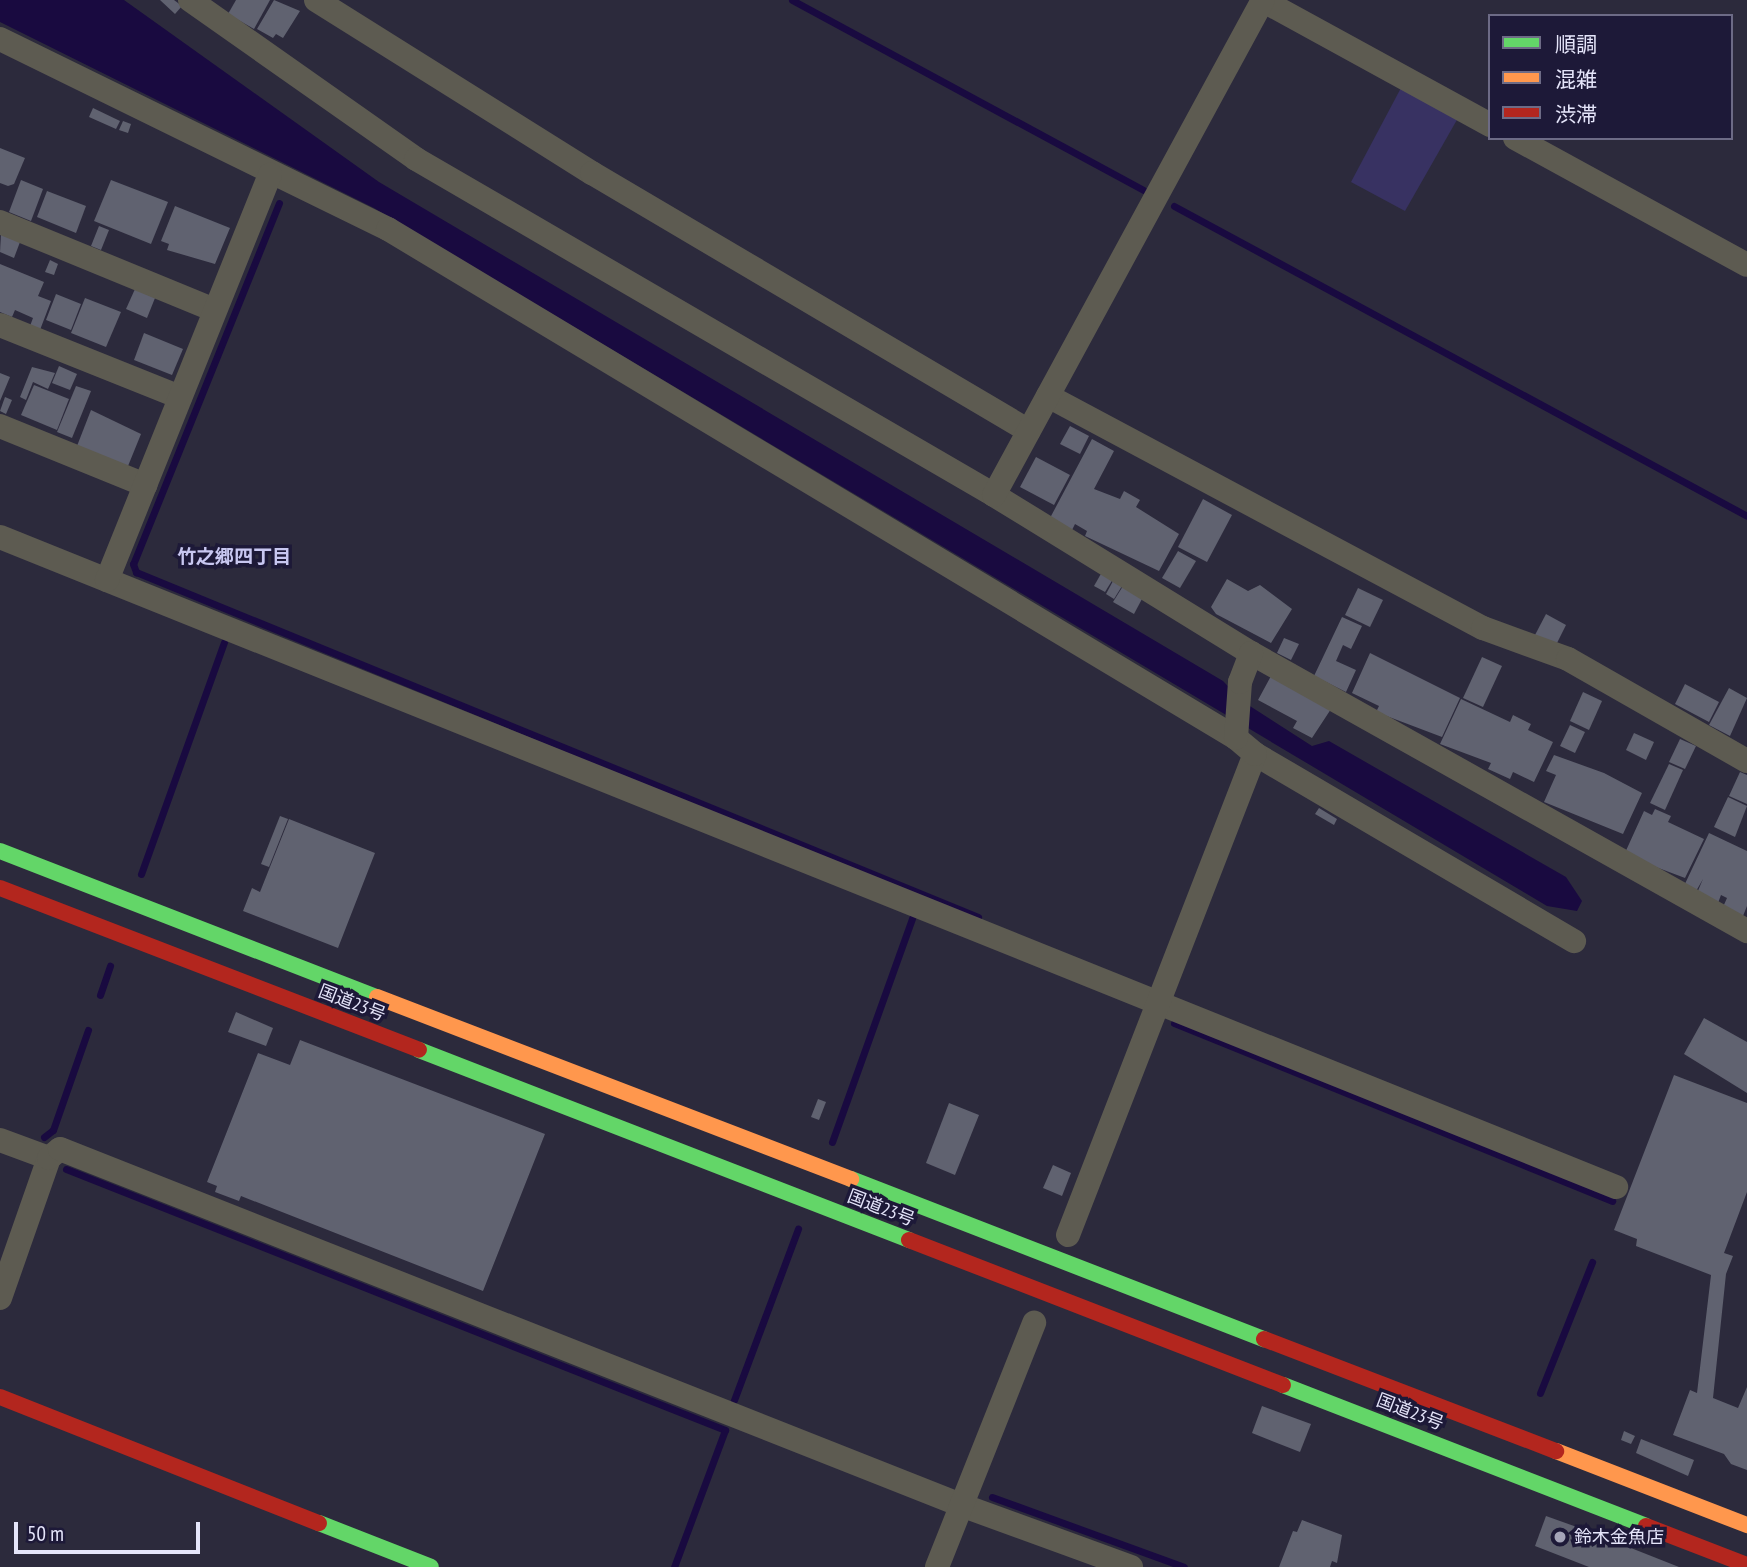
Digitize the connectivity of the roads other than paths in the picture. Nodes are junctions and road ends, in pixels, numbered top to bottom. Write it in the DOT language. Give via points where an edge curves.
graph roads {
  1 [pos="190,0"];
  2 [pos="316,0"];
  3 [pos="1263,0"];
  4 [pos="0,39"];
  5 [pos="1488,124"];
  6 [pos="1519,140"];
  7 [pos="270,174"];
  8 [pos="0,222"];
  9 [pos="1747,265"];
  10 [pos="215,310"];
  11 [pos="0,325"];
  12 [pos="1048,396"];
  13 [pos="180,397"];
  14 [pos="0,426"];
  15 [pos="1029,431"];
  16 [pos="145,485"];
  17 [pos="994,495"];
  18 [pos="0,537"];
  19 [pos="107,580"];
  20 [pos="1251,653"];
  21 [pos="1243,739"];
  22 [pos="1747,761"];
  23 [pos="0,851"];
  24 [pos="0,888"];
  25 [pos="1747,931"];
  26 [pos="1574,941"];
  27 [pos="1160,1002"];
  28 [pos="0,1140"];
  29 [pos="49,1158"];
  30 [pos="1616,1187"];
  31 [pos="1068,1235"];
  32 [pos="0,1298"];
  33 [pos="1034,1323"];
  34 [pos="0,1397"];
  35 [pos="961,1504"];
  36 [pos="1747,1525"];
  37 [pos="1747,1565"];
  38 [pos="431,1567"];
  39 [pos="937,1567"];
  40 [pos="1131,1567"];
  1 -- 17 [label="street" via="415,159"];
  2 -- 15 [label="street" via="592,173"];
  3 -- 5 [label="street"];
  3 -- 12 [label="street"];
  4 -- 7 [label="street"];
  6 -- 9 [label="street"];
  7 -- 10 [label="street"];
  7 -- 21 [label="street" via="388,229"];
  8 -- 10 [label="street"];
  10 -- 13 [label="street"];
  11 -- 13 [label="street"];
  12 -- 15 [label="street"];
  12 -- 22 [label="street" via="1483,628 1568,659"];
  13 -- 16 [label="street"];
  14 -- 16 [label="street"];
  15 -- 17 [label="street"];
  16 -- 19 [label="street"];
  17 -- 20 [label="street"];
  18 -- 19 [label="street"];
  19 -- 27 [label="street"];
  20 -- 21 [label="street" via="1240,682"];
  20 -- 25 [label="street"];
  21 -- 26 [label="street"];
  21 -- 27 [label="street"];
  23 -- 36 [label="main road, 国道23号"];
  24 -- 37 [label="main road, 国道23号"];
  27 -- 30 [label="street"];
  27 -- 31 [label="street"];
  28 -- 29 [label="street"];
  29 -- 32 [label="street"];
  29 -- 35 [label="street" via="60,1149"];
  33 -- 35 [label="street"];
  34 -- 38 [label="main road"];
  35 -- 39 [label="street"];
  35 -- 40 [label="street"];
}
